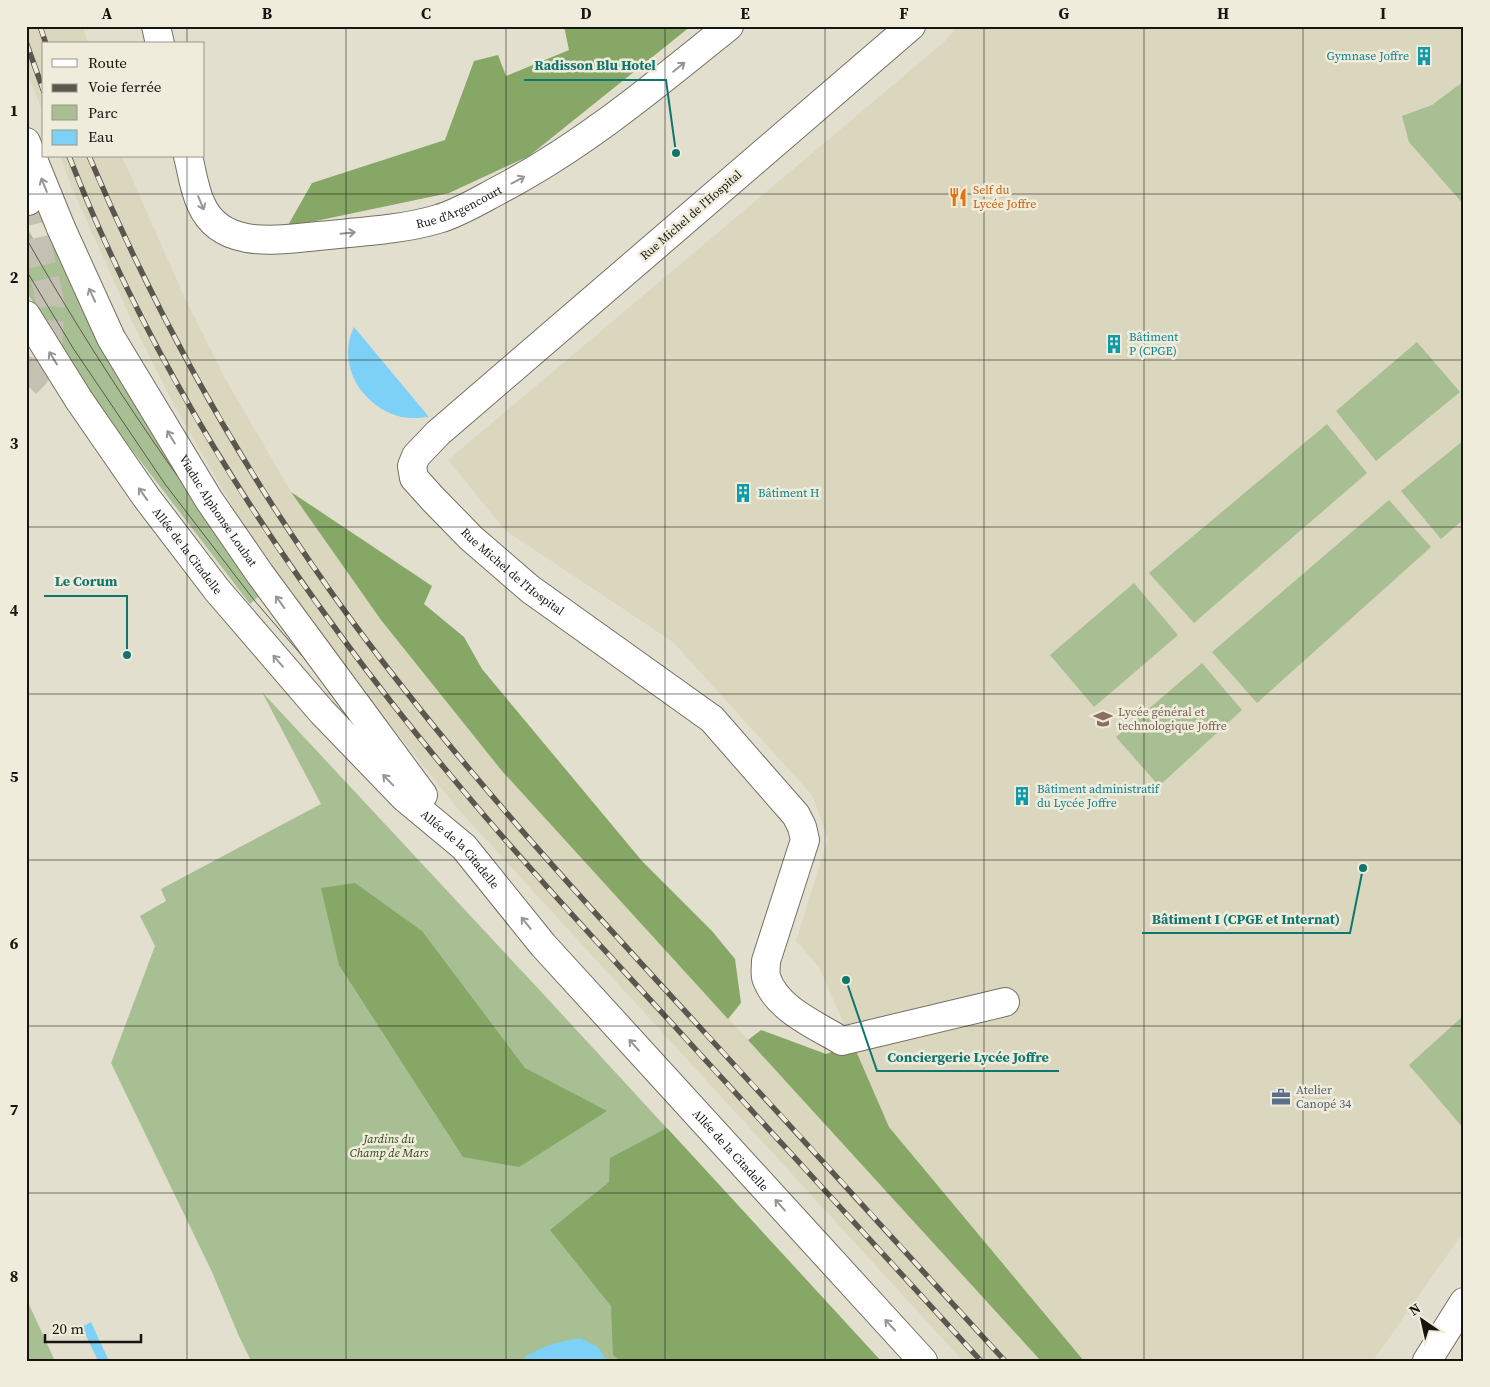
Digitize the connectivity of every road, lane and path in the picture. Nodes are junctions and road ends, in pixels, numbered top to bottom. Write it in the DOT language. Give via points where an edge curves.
graph roads {
  1 [pos="156,26"];
  2 [pos="729,26"];
  3 [pos="911,26"];
  4 [pos="160,42"];
  5 [pos="26,142"];
  6 [pos="189,158"];
  7 [pos="26,315"];
  8 [pos="464,847"];
  9 [pos="1005,1002"];
  10 [pos="1464,1302"];
  11 [pos="1434,1354"];
  12 [pos="923,1361"];
  1 -- 4 [label="street"];
  6 -- 2 [label="street, Rue d'Argencourt, one-way" via="200,203 208,216 229,233 242,237 267,241 412,225 438,219 533,173 624,111"];
  3 -- 9 [label="street, Rue Michel de l'Hospital" via="438,433 416,456 412,466 414,478 432,498 471,538 530,589 712,718 796,815 805,840 766,961 771,989 780,999 796,1013 842,1041"];
  8 -- 5 [label="street, Viaduc Alphonse Loubat, one-way, bridge" via="360,711 209,500 111,338"];
  8 -- 7 [label="street, Allée de la Citadelle, one-way" via="405,798 322,712 217,590 146,497"];
  12 -- 8 [label="street, Allée de la Citadelle, one-way" via="543,944"];
  10 -- 11 [label="street"];
}
